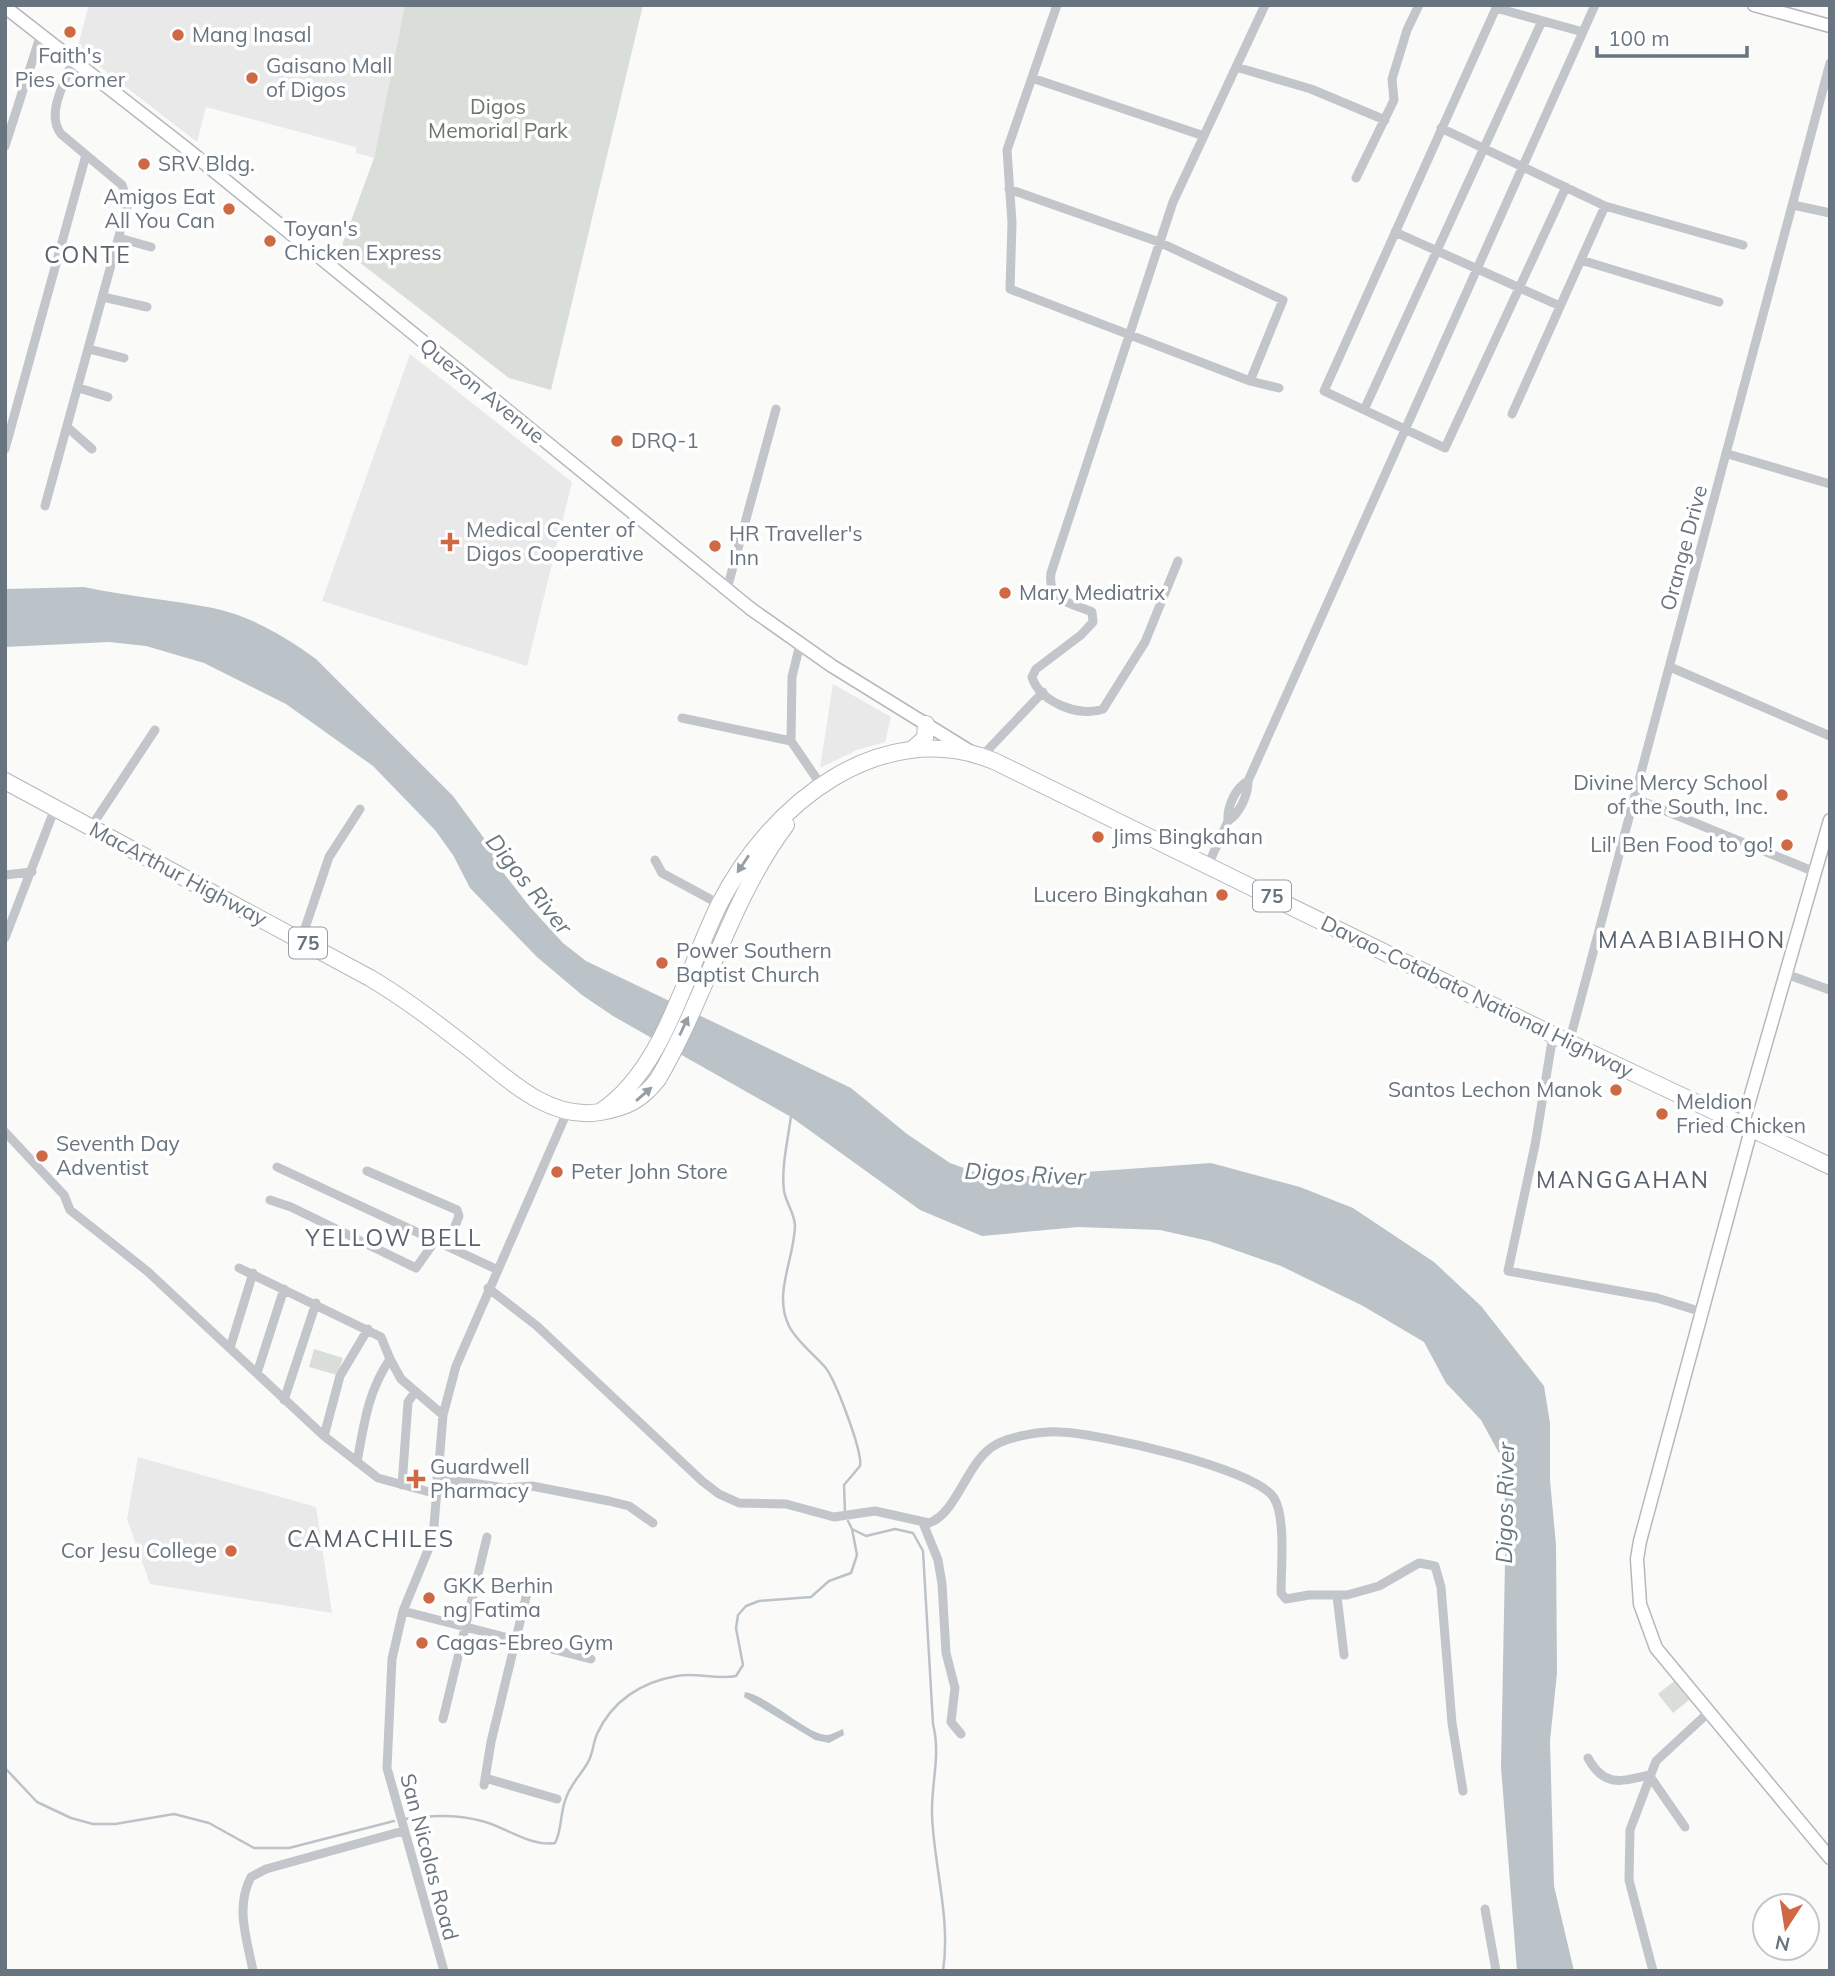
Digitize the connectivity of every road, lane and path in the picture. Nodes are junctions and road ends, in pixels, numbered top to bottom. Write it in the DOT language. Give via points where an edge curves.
graph roads {
  1 [pos="1057,5"];
  2 [pos="1265,5"];
  3 [pos="1419,5"];
  4 [pos="1595,5"];
  5 [pos="1754,5"];
  6 [pos="5,7"];
  7 [pos="1542,21"];
  8 [pos="1830,26"];
  9 [pos="1583,32"];
  10 [pos="41,34"];
  11 [pos="73,60"];
  12 [pos="1830,63"];
  13 [pos="1236,67"];
  14 [pos="1032,78"];
  15 [pos="1385,120"];
  16 [pos="1441,128"];
  17 [pos="1204,136"];
  18 [pos="5,146"];
  19 [pos="1483,148"];
  20 [pos="86,155"];
  21 [pos="1524,167"];
  22 [pos="1356,178"];
  23 [pos="1566,187"];
  24 [pos="1009,189"];
  25 [pos="1793,205"];
  26 [pos="1605,206"];
  27 [pos="1830,212"];
  28 [pos="1395,232"];
  29 [pos="119,238"];
  30 [pos="1159,242"];
  31 [pos="1743,245"];
  32 [pos="151,247"];
  33 [pos="1435,250"];
  34 [pos="1581,260"];
  35 [pos="1478,269"];
  36 [pos="1519,288"];
  37 [pos="103,297"];
  38 [pos="1719,302"];
  39 [pos="1560,306"];
  40 [pos="147,307"];
  41 [pos="1129,333"];
  42 [pos="89,349"];
  43 [pos="124,358"];
  44 [pos="1250,381"];
  45 [pos="79,388"];
  46 [pos="1279,388"];
  47 [pos="108,397"];
  48 [pos="776,409"];
  49 [pos="1364,410"];
  50 [pos="1512,414"];
  51 [pos="67,427"];
  52 [pos="1405,429"];
  53 [pos="5,449"];
  54 [pos="92,449"];
  55 [pos="1728,454"];
  56 [pos="1830,484"];
  57 [pos="45,506"];
  58 [pos="1178,561"];
  59 [pos="727,589"];
  60 [pos="800,644"];
  61 [pos="1670,667"];
  62 [pos="1043,692"];
  63 [pos="682,718"];
  64 [pos="926,724"];
  65 [pos="155,730"];
  66 [pos="1830,736"];
  67 [pos="791,741"];
  68 [pos="914,748"];
  69 [pos="978,755"];
  70 [pos="5,781"];
  71 [pos="821,785"];
  72 [pos="807,798"];
  73 [pos="1634,798"];
  74 [pos="55,808"];
  75 [pos="360,809"];
  76 [pos="1830,820"];
  77 [pos="91,827"];
  78 [pos="1825,852"];
  79 [pos="655,860"];
  80 [pos="1208,865"];
  81 [pos="32,872"];
  82 [pos="1815,872"];
  83 [pos="5,874"];
  84 [pos="719,904"];
  85 [pos="736,913"];
  86 [pos="5,938"];
  87 [pos="301,940"];
  88 [pos="1786,974"];
  89 [pos="1830,990"];
  90 [pos="1553,1035"];
  91 [pos="1569,1042"];
  92 [pos="567,1112"];
  93 [pos="600,1112"];
  94 [pos="1747,1128"];
  95 [pos="5,1132"];
  96 [pos="277,1167"];
  97 [pos="1830,1167"];
  98 [pos="367,1171"];
  99 [pos="270,1200"];
  100 [pos="435,1241"];
  101 [pos="447,1246"];
  102 [pos="239,1268"];
  103 [pos="496,1269"];
  104 [pos="253,1273"];
  105 [pos="488,1288"];
  106 [pos="284,1289"];
  107 [pos="316,1303"];
  108 [pos="1702,1312"];
  109 [pos="368,1329"];
  110 [pos="230,1349"];
  111 [pos="390,1359"];
  112 [pos="257,1373"];
  113 [pos="415,1392"];
  114 [pos="284,1400"];
  115 [pos="443,1415"];
  116 [pos="324,1436"];
  117 [pos="357,1462"];
  118 [pos="437,1478"];
  119 [pos="401,1485"];
  120 [pos="437,1494"];
  121 [pos="653,1523"];
  122 [pos="923,1523"];
  123 [pos="487,1537"];
  124 [pos="527,1593"];
  125 [pos="1337,1596"];
  126 [pos="403,1611"];
  127 [pos="466,1627"];
  128 [pos="516,1640"];
  129 [pos="1344,1655"];
  130 [pos="591,1659"];
  131 [pos="1709,1713"];
  132 [pos="443,1719"];
  133 [pos="961,1734"];
  134 [pos="1588,1758"];
  135 [pos="1649,1774"];
  136 [pos="1463,1791"];
  137 [pos="557,1799"];
  138 [pos="1685,1827"];
  139 [pos="403,1831"];
  140 [pos="1830,1858"];
  141 [pos="1485,1909"];
  142 [pos="253,1971"];
  143 [pos="443,1971"];
  144 [pos="1496,1971"];
  145 [pos="1653,1971"];
  1 -- 14 [label="street"];
  2 -- 13 [label="street"];
  3 -- 15 [label="street" via="1392,79 1394,100"];
  4 -- 9 [label="street"];
  5 -- 8 [label="main road"];
  6 -- 10 [label="main road, Quezon Avenue"];
  7 -- 9 [label="street"];
  7 -- 16 [label="street" via="1496,8"];
  7 -- 19 [label="street"];
  9 -- 21 [label="street"];
  10 -- 11 [label="main road, Quezon Avenue"];
  10 -- 18 [label="street"];
  11 -- 20 [label="street" via="55,120 58,130"];
  11 -- 59 [label="main road, Quezon Avenue"];
  12 -- 25 [label="street, Orange Drive"];
  13 -- 15 [label="street" via="1311,89"];
  13 -- 17 [label="street"];
  14 -- 17 [label="street"];
  14 -- 24 [label="street" via="1007,150"];
  15 -- 22 [label="street"];
  16 -- 19 [label="street"];
  16 -- 28 [label="street"];
  17 -- 30 [label="street" via="1184,174"];
  19 -- 21 [label="street"];
  19 -- 33 [label="street"];
  20 -- 29 [label="street" via="128,193"];
  20 -- 53 [label="street"];
  21 -- 23 [label="street"];
  21 -- 35 [label="street"];
  23 -- 26 [label="street"];
  23 -- 36 [label="street"];
  24 -- 30 [label="street"];
  24 -- 41 [label="street" via="1010,289"];
  25 -- 27 [label="street"];
  25 -- 55 [label="street, Orange Drive"];
  26 -- 31 [label="street"];
  26 -- 34 [label="street"];
  28 -- 33 [label="street"];
  28 -- 49 [label="street" via="1324,391"];
  29 -- 32 [label="street"];
  29 -- 37 [label="street"];
  30 -- 41 [label="street"];
  30 -- 44 [label="street" via="1283,300"];
  33 -- 35 [label="street"];
  33 -- 49 [label="street"];
  34 -- 38 [label="street"];
  34 -- 39 [label="street"];
  35 -- 36 [label="street"];
  35 -- 52 [label="street"];
  36 -- 39 [label="street"];
  36 -- 52 [label="street" via="1445,448"];
  37 -- 40 [label="street"];
  37 -- 42 [label="street"];
  39 -- 50 [label="street"];
  41 -- 44 [label="street"];
  41 -- 62 [label="street" via="1050,581 1054,595 1092,612 1093,622 1034,672 1033,681"];
  42 -- 43 [label="street"];
  42 -- 45 [label="street"];
  44 -- 46 [label="street"];
  45 -- 47 [label="street"];
  45 -- 51 [label="street"];
  48 -- 59 [label="street"];
  49 -- 52 [label="street"];
  51 -- 54 [label="street"];
  51 -- 57 [label="street"];
  52 -- 80 [label="street" via="1248,781 1239,786 1227,812 1228,821"];
  55 -- 56 [label="street"];
  55 -- 61 [label="street, Orange Drive"];
  58 -- 62 [label="street" via="1145,642 1103,709 1081,712"];
  59 -- 60 [label="main road, Quezon Avenue"];
  60 -- 64 [label="main road, Quezon Avenue"];
  60 -- 67 [label="street" via="792,677"];
  61 -- 66 [label="street"];
  61 -- 73 [label="street, Orange Drive"];
  62 -- 69 [label="street"];
  63 -- 67 [label="street"];
  64 -- 68 [label="highway" via="925,738"];
  64 -- 69 [label="main road, Quezon Avenue"];
  65 -- 77 [label="street"];
  67 -- 71 [label="street"];
  68 -- 69 [label="highway, MacArthur Highway / 75"];
  68 -- 71 [label="highway, MacArthur Highway / 75" via="864,760"];
  69 -- 80 [label="highway, Davao-Cotabato National Highway / 75"];
  70 -- 74 [label="highway, MacArthur Highway / 75"];
  71 -- 72 [label="highway, MacArthur Highway / 75"];
  72 -- 84 [label="highway, MacArthur Highway / 75, one-way" via="759,842"];
  72 -- 85 [label="highway, MacArthur Highway / 75" via="769,849"];
  73 -- 82 [label="street"];
  73 -- 91 [label="street, Orange Drive"];
  74 -- 77 [label="highway, MacArthur Highway / 75"];
  74 -- 81 [label="street"];
  75 -- 87 [label="street" via="329,857"];
  76 -- 78 [label="main road"];
  77 -- 87 [label="highway, MacArthur Highway / 75"];
  78 -- 82 [label="main road"];
  79 -- 84 [label="street" via="662,873"];
  80 -- 90 [label="highway, Davao-Cotabato National Highway / 75"];
  81 -- 83 [label="street"];
  81 -- 86 [label="street"];
  82 -- 88 [label="main road"];
  84 -- 85 [label="street"];
  84 -- 93 [label="highway, MacArthur Highway / 75" via="655,1047 629,1088"];
  93 -- 85 [label="highway, MacArthur Highway / 75, one-way" via="626,1107 659,1079"];
  87 -- 92 [label="highway, MacArthur Highway / 75" via="394,992 525,1092"];
  88 -- 89 [label="street"];
  88 -- 94 [label="main road"];
  90 -- 91 [label="highway, Davao-Cotabato National Highway / 75"];
  90 -- 108 [label="street" via="1508,1271 1657,1297"];
  91 -- 94 [label="highway, Davao-Cotabato National Highway / 75"];
  92 -- 93 [label="highway, MacArthur Highway / 75"];
  92 -- 103 [label="street, San Nicolas Road"];
  94 -- 97 [label="highway, Davao-Cotabato National Highway / 75"];
  94 -- 108 [label="main road"];
  95 -- 110 [label="street" via="64,1195 70,1210 147,1271"];
  96 -- 100 [label="street"];
  98 -- 101 [label="street" via="457,1210 459,1216"];
  99 -- 100 [label="street" via="416,1268"];
  100 -- 101 [label="street"];
  101 -- 103 [label="street"];
  102 -- 104 [label="street"];
  103 -- 105 [label="street, San Nicolas Road"];
  104 -- 106 [label="street"];
  104 -- 110 [label="street"];
  105 -- 115 [label="street, San Nicolas Road" via="456,1366"];
  105 -- 122 [label="street" via="515,1306 702,1481 729,1500 758,1506 786,1504 834,1517 875,1511"];
  106 -- 107 [label="street"];
  106 -- 112 [label="street"];
  107 -- 109 [label="street"];
  107 -- 114 [label="street"];
  108 -- 131 [label="main road" via="1637,1559 1640,1604 1656,1648"];
  109 -- 111 [label="street" via="382,1337"];
  109 -- 116 [label="street" via="340,1376"];
  110 -- 112 [label="street"];
  111 -- 113 [label="street"];
  111 -- 117 [label="street" via="368,1400"];
  112 -- 114 [label="street"];
  113 -- 115 [label="street"];
  113 -- 119 [label="street" via="408,1402"];
  114 -- 116 [label="street"];
  115 -- 118 [label="street, San Nicolas Road"];
  116 -- 117 [label="street"];
  117 -- 119 [label="street" via="378,1478"];
  118 -- 120 [label="street, San Nicolas Road"];
  118 -- 121 [label="street" via="506,1488 532,1486 609,1501 629,1506"];
  119 -- 120 [label="street"];
  120 -- 126 [label="street, San Nicolas Road" via="431,1549"];
  122 -- 125 [label="street" via="939,1518 978,1461 997,1444 1043,1433 1074,1433 1203,1462 1267,1490 1280,1516 1283,1598"];
  122 -- 133 [label="street" via="938,1560 946,1653 955,1688 951,1721"];
  123 -- 127 [label="street"];
  124 -- 128 [label="street"];
  125 -- 129 [label="street"];
  125 -- 136 [label="street" via="1379,1586 1419,1563 1435,1566 1441,1587 1451,1723"];
  126 -- 127 [label="street"];
  126 -- 139 [label="street, San Nicolas Road" via="392,1659 386,1731 387,1768"];
  127 -- 128 [label="street"];
  127 -- 132 [label="street"];
  128 -- 130 [label="street"];
  128 -- 137 [label="street" via="485,1782"];
  131 -- 135 [label="street" via="1656,1761"];
  131 -- 140 [label="main road"];
  134 -- 135 [label="street" via="1601,1777 1611,1780"];
  135 -- 138 [label="street"];
  135 -- 145 [label="street" via="1630,1830 1629,1880"];
  139 -- 142 [label="street" via="251,1877 243,1901"];
  139 -- 143 [label="street, San Nicolas Road"];
  141 -- 144 [label="street"];
}
